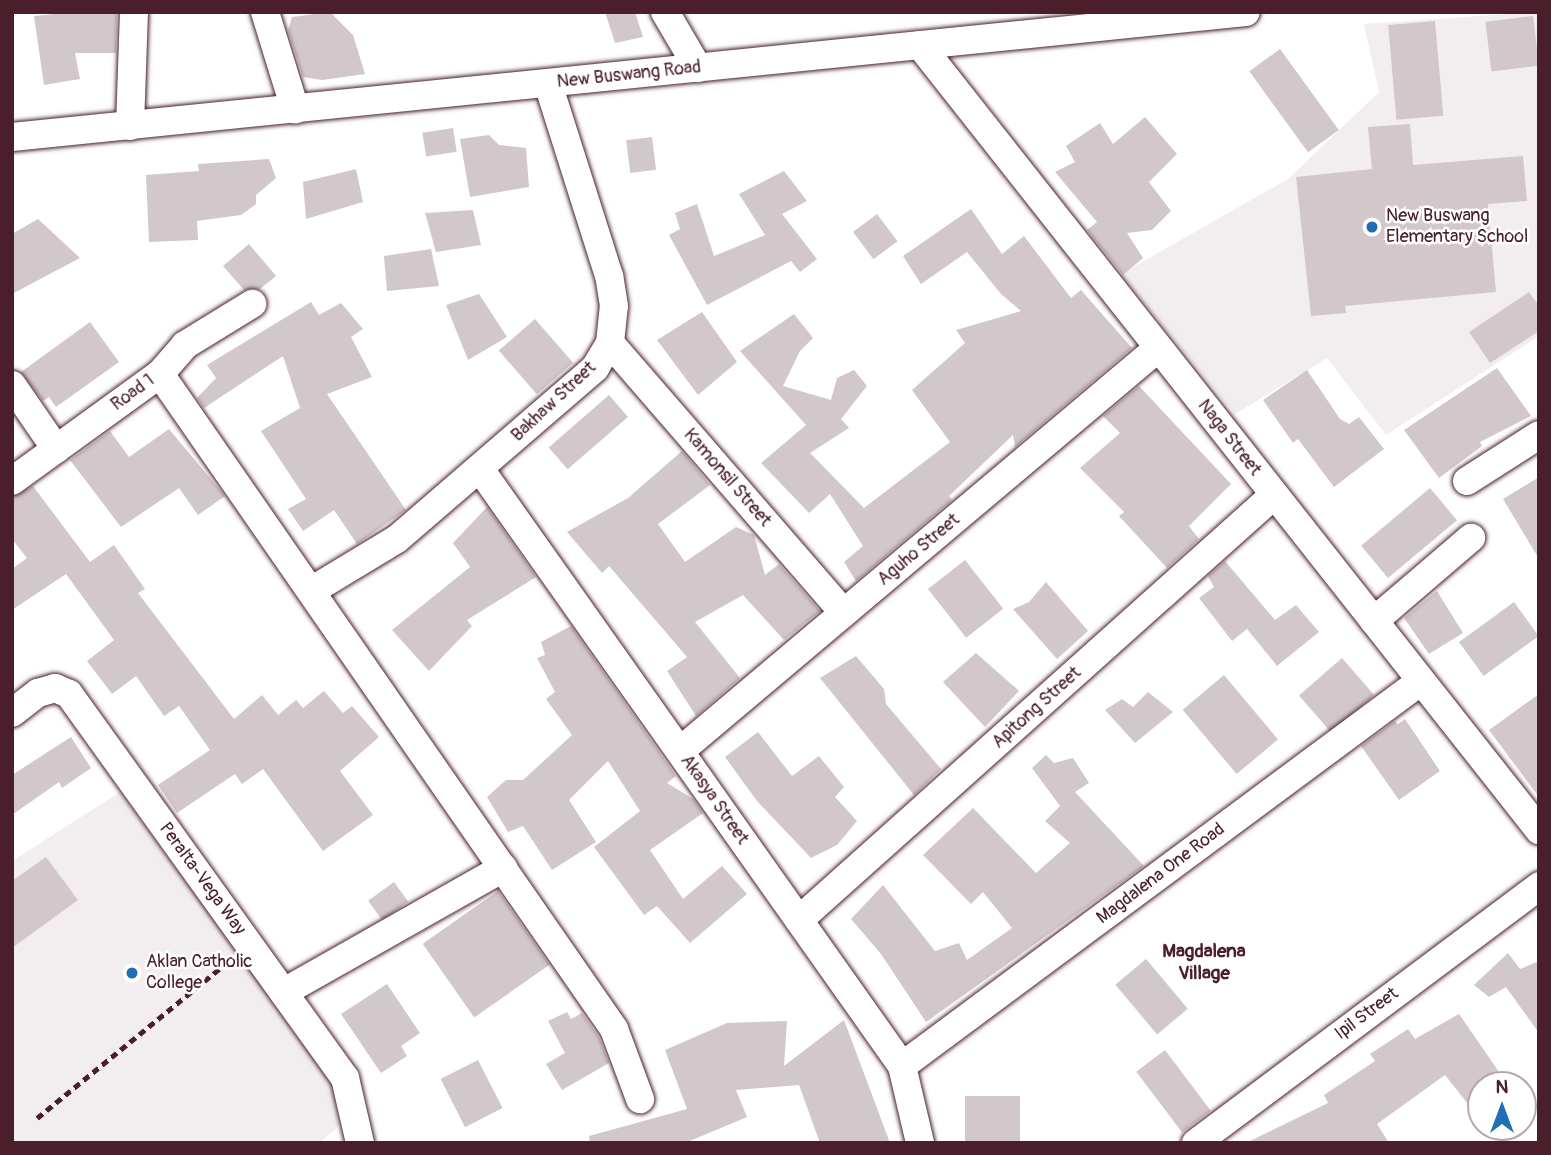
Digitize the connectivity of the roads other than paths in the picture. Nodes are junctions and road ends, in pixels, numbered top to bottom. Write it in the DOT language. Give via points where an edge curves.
graph roads {
  1 [pos="134,12"];
  2 [pos="265,12"];
  3 [pos="665,12"];
  4 [pos="1246,12"];
  5 [pos="1034,23"];
  6 [pos="920,45"];
  7 [pos="698,68"];
  8 [pos="548,84"];
  9 [pos="295,110"];
  10 [pos="131,126"];
  11 [pos="12,137"];
  12 [pos="253,304"];
  13 [pos="610,343"];
  14 [pos="1158,348"];
  15 [pos="160,373"];
  16 [pos="12,384"];
  17 [pos="1539,435"];
  18 [pos="56,449"];
  19 [pos="480,469"];
  20 [pos="12,481"];
  21 [pos="1467,481"];
  22 [pos="1275,495"];
  23 [pos="1471,538"];
  24 [pos="311,591"];
  25 [pos="844,613"];
  26 [pos="1374,621"];
  27 [pos="1421,681"];
  28 [pos="12,713"];
  29 [pos="680,751"];
  30 [pos="1539,830"];
  31 [pos="503,868"];
  32 [pos="1539,886"];
  33 [pos="799,920"];
  34 [pos="284,992"];
  35 [pos="902,1066"];
  36 [pos="640,1099"];
  37 [pos="360,1143"];
  38 [pos="920,1143"];
  39 [pos="1196,1143"];
  1 -- 10 [label="street"];
  2 -- 9 [label="street"];
  3 -- 7 [label="street"];
  4 -- 5 [label="street, New Buswang Road"];
  5 -- 6 [label="street, New Buswang Road"];
  6 -- 7 [label="street, New Buswang Road"];
  6 -- 14 [label="street, Naga Street"];
  7 -- 8 [label="street, New Buswang Road"];
  8 -- 9 [label="street, New Buswang Road"];
  8 -- 13 [label="street, Bakhaw Street" via="609,276 614,306"];
  9 -- 10 [label="street, New Buswang Road"];
  10 -- 11 [label="street, New Buswang Road"];
  12 -- 15 [label="street, Road 1" via="185,345"];
  13 -- 19 [label="street, Bakhaw Street" via="595,368"];
  13 -- 25 [label="street, Kamonsil Street"];
  14 -- 22 [label="street, Naga Street"];
  14 -- 25 [label="street, Aguho Street"];
  15 -- 18 [label="street, Road 1"];
  15 -- 24 [label="street"];
  16 -- 18 [label="street"];
  17 -- 21 [label="street"];
  18 -- 20 [label="street, Road 1"];
  19 -- 24 [label="street, Bakhaw Street" via="397,539"];
  19 -- 29 [label="street, Akasya Street"];
  22 -- 26 [label="street, Naga Street"];
  22 -- 33 [label="street, Apitong Street"];
  23 -- 26 [label="street"];
  24 -- 31 [label="street"];
  25 -- 29 [label="street, Aguho Street"];
  26 -- 27 [label="street, Naga Street"];
  27 -- 30 [label="street, Naga Street"];
  27 -- 35 [label="street, Magdalena One Road"];
  28 -- 34 [label="street, Peralta-Vega Way" via="38,693 55,688 69,694"];
  29 -- 33 [label="street, Akasya Street"];
  31 -- 34 [label="street"];
  31 -- 36 [label="street" via="614,1028"];
  32 -- 39 [label="street, Ipil Street"];
  33 -- 35 [label="street, Akasya Street"];
  34 -- 37 [label="street, Peralta-Vega Way" via="345,1078"];
  35 -- 38 [label="street, Akasya Street"];
}
